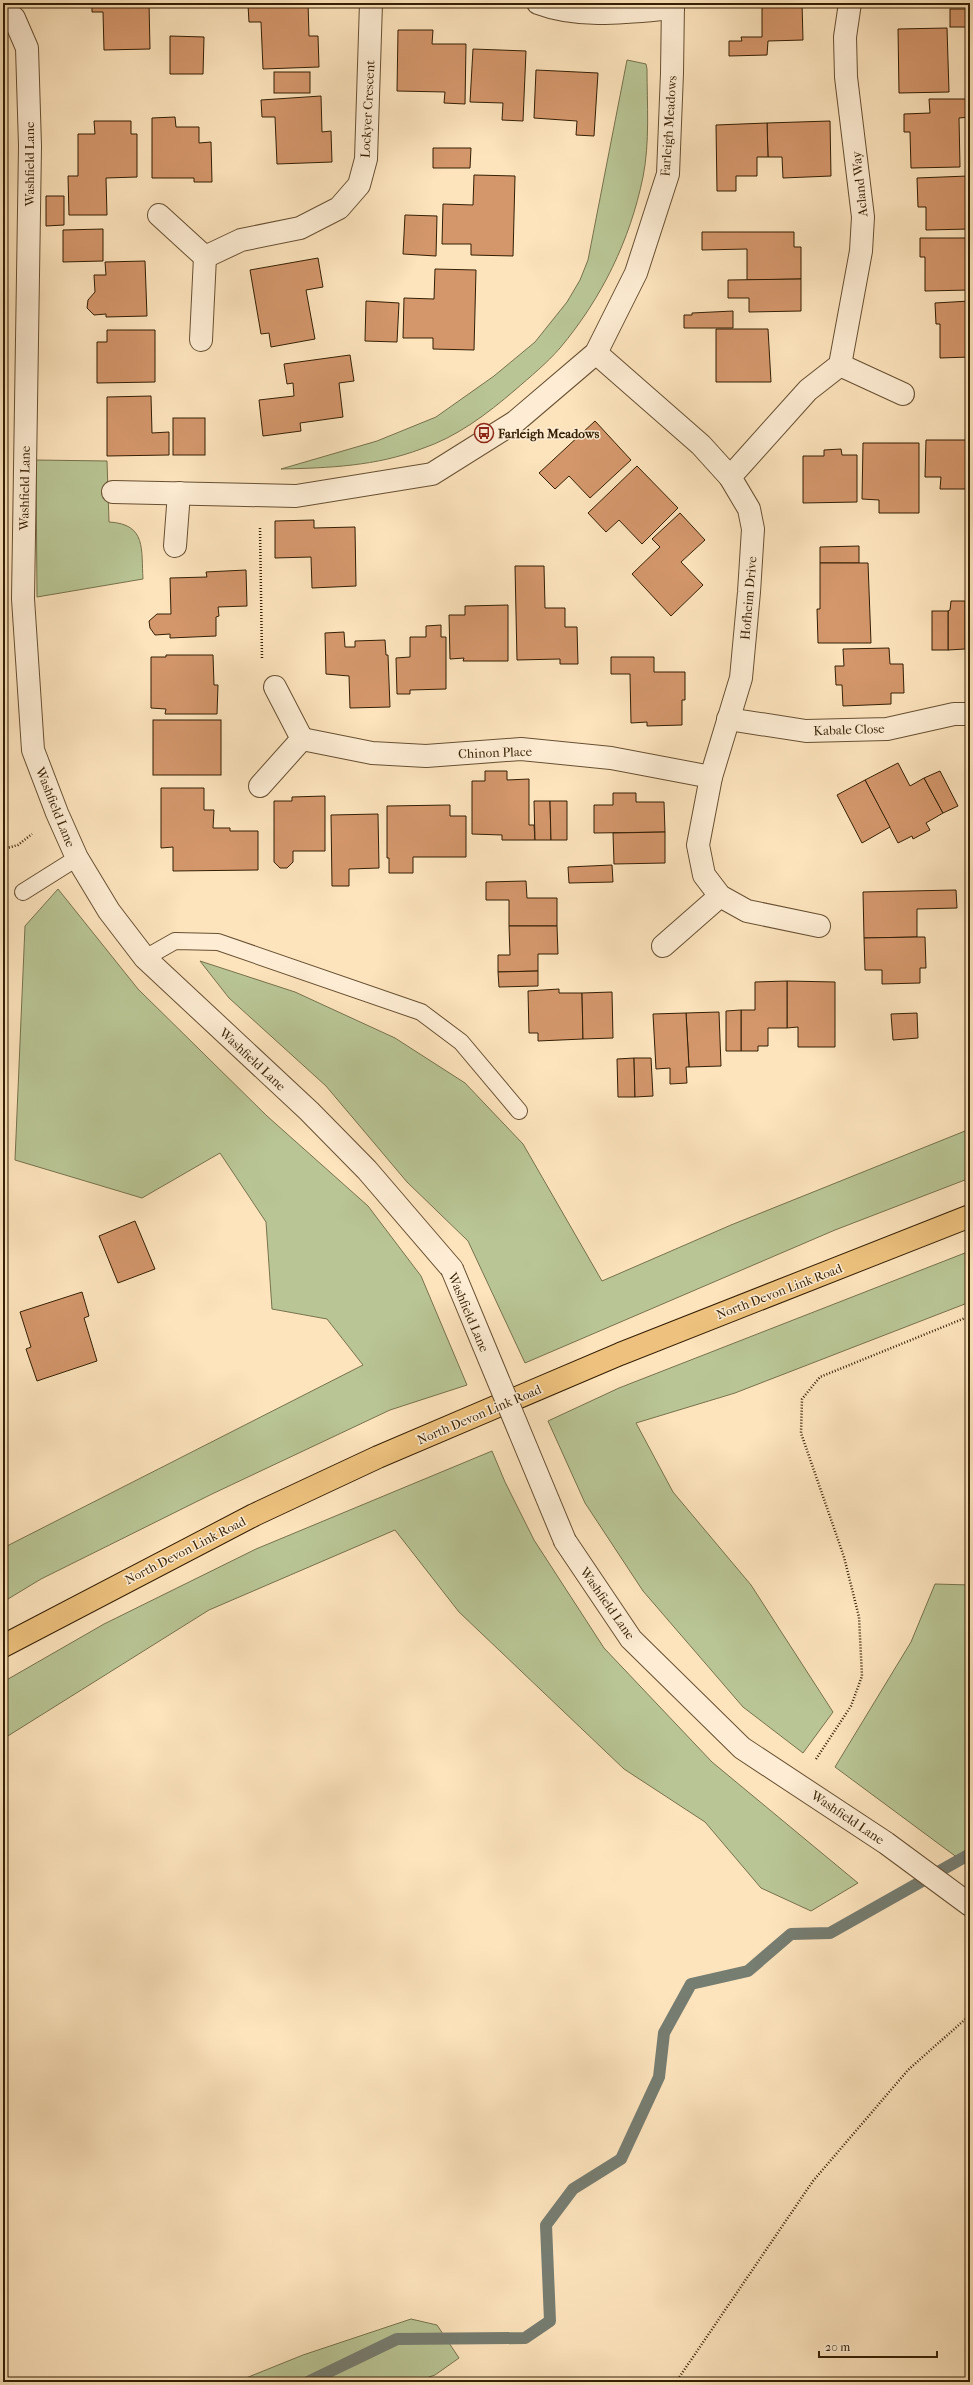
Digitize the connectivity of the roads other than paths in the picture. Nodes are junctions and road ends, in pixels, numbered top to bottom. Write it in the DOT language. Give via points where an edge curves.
graph roads {
  1 [pos="371,3"];
  2 [pos="538,3"];
  3 [pos="850,3"];
  4 [pos="673,6"];
  5 [pos="3,9"];
  6 [pos="159,215"];
  7 [pos="205,257"];
  8 [pos="201,340"];
  9 [pos="596,353"];
  10 [pos="840,365"];
  11 [pos="903,394"];
  12 [pos="730,477"];
  13 [pos="113,492"];
  14 [pos="179,493"];
  15 [pos="175,546"];
  16 [pos="275,687"];
  17 [pos="970,714"];
  18 [pos="728,719"];
  19 [pos="302,739"];
  20 [pos="711,777"];
  21 [pos="260,786"];
  22 [pos="77,858"];
  23 [pos="23,892"];
  24 [pos="720,896"];
  25 [pos="819,926"];
  26 [pos="663,946"];
  27 [pos="146,958"];
  28 [pos="519,1111"];
  29 [pos="970,1216"];
  30 [pos="3,1646"];
  31 [pos="969,1904"];
  1 -- 7 [label="street, Lockyer Crescent" via="366,159 359,185 339,208 300,228 241,240"];
  2 -- 4 [label="street" via="576,12 627,13"];
  3 -- 10 [label="street, Acland Way" via="845,37 846,77 863,217 861,251"];
  4 -- 9 [label="street, Farleigh Meadows" via="668,174 636,273"];
  5 -- 22 [label="street, Washfield Lane" via="14,18 27,48 30,146 23,599 33,750"];
  6 -- 7 [label="street"];
  7 -- 8 [label="street"];
  9 -- 12 [label="street, Hofheim Drive" via="701,445"];
  9 -- 14 [label="street, Farleigh Meadows" via="515,422 432,474 296,496"];
  10 -- 11 [label="street"];
  10 -- 12 [label="street" via="808,390"];
  12 -- 18 [label="street, Hofheim Drive" via="749,509 753,529 741,678"];
  13 -- 14 [label="street, Farleigh Meadows"];
  14 -- 15 [label="street"];
  16 -- 19 [label="street"];
  17 -- 18 [label="street, Kabale Close" via="954,714 887,729 806,731"];
  18 -- 20 [label="street, Hofheim Drive"];
  19 -- 20 [label="street, Chinon Place" via="372,753 410,755 521,749 610,758"];
  19 -- 21 [label="street"];
  20 -- 24 [label="street, Hofheim Drive" via="698,845 704,875"];
  22 -- 23 [label="lane"];
  22 -- 27 [label="street, Washfield Lane" via="109,911"];
  24 -- 25 [label="street, Hofheim Drive" via="747,911"];
  24 -- 26 [label="street"];
  27 -- 28 [label="lane" via="174,941 218,942 421,1012 461,1042"];
  27 -- 31 [label="street, Washfield Lane, bridge" via="309,1111 367,1170 452,1269 565,1541 631,1638 742,1748 886,1843"];
  29 -- 30 [label="highway, North Devon Link Road" via="620,1354 378,1457 254,1515"];
}
